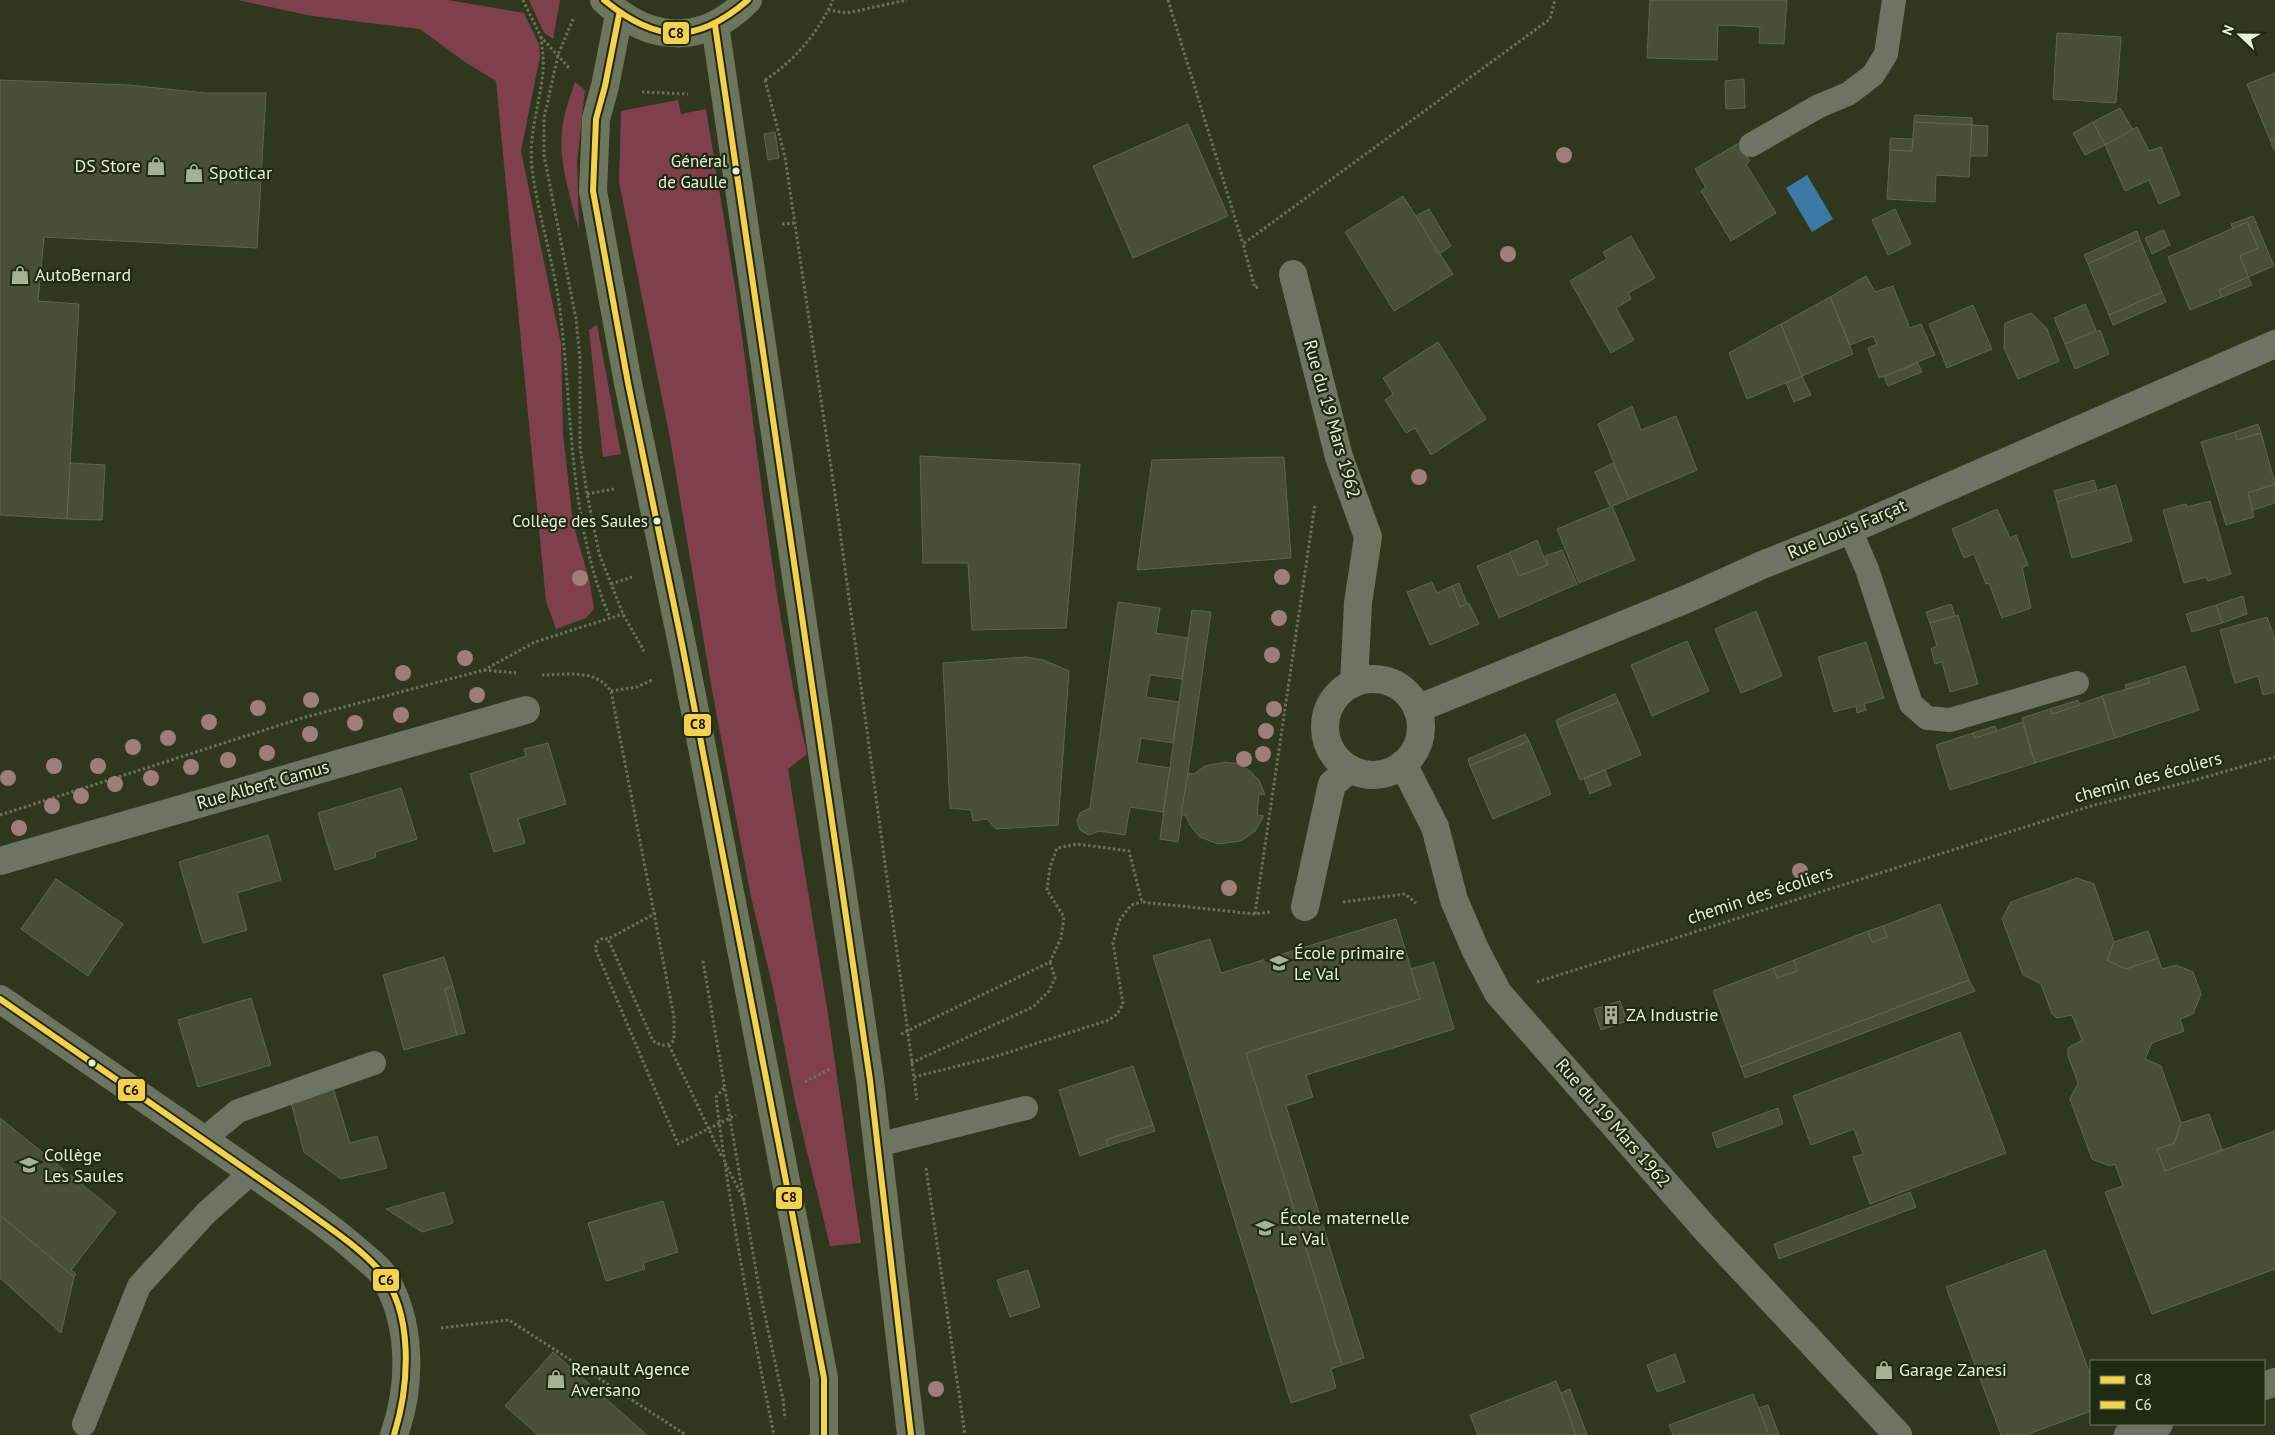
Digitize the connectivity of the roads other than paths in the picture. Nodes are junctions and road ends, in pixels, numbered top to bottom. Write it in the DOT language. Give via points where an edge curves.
graph roads {
  1 [pos="748,0"];
  2 [pos="1894,0"];
  3 [pos="612,8"];
  4 [pos="715,25"];
  5 [pos="1751,145"];
  6 [pos="1293,274"];
  7 [pos="2275,344"];
  8 [pos="1850,530"];
  9 [pos="1354,683"];
  10 [pos="2077,683"];
  11 [pos="1417,709"];
  12 [pos="526,710"];
  13 [pos="1403,764"];
  14 [pos="1350,769"];
  15 [pos="0,860"];
  16 [pos="1305,907"];
  17 [pos="0,999"];
  18 [pos="374,1063"];
  19 [pos="1026,1108"];
  20 [pos="204,1139"];
  21 [pos="877,1145"];
  22 [pos="251,1173"];
  23 [pos="824,1378"];
  24 [pos="84,1424"];
  25 [pos="2156,1425"];
  26 [pos="394,1435"];
  27 [pos="824,1435"];
  28 [pos="831,1435"];
  29 [pos="911,1435"];
  30 [pos="1898,1435"];
  31 [pos="2128,1435"];
  1 -- 4 [label="main road" via="735,13"];
  2 -- 5 [label="lane" via="1886,54 1873,75 1848,94 1819,106"];
  3 -- 4 [label="main road" via="642,27 666,33 691,32"];
  3 -- 23 [label="main road" via="605,86 596,119 593,191"];
  4 -- 21 [label="main road"];
  6 -- 9 [label="street, Rue du 19 Mars 1962" via="1339,457 1368,537 1358,603"];
  7 -- 8 [label="street, Rue Louis Farçat"];
  8 -- 10 [label="lane" via="1911,704 1927,718 1950,720"];
  8 -- 11 [label="street, Rue Louis Farçat"];
  9 -- 11 [label="street" via="1384,680 1410,696"];
  9 -- 14 [label="street" via="1331,703 1325,733 1329,748"];
  11 -- 13 [label="street" via="1421,724 1419,739"];
  12 -- 15 [label="street, Rue Albert Camus"];
  13 -- 14 [label="street" via="1378,775"];
  13 -- 30 [label="street, Rue du 19 Mars 1962" via="1435,826 1454,900 1498,993 1710,1233"];
  14 -- 16 [label="street" via="1332,784"];
  17 -- 20 [label="street"];
  18 -- 20 [label="lane" via="238,1112"];
  19 -- 21 [label="lane"];
  20 -- 22 [label="street"];
  21 -- 29 [label="main road"];
  22 -- 24 [label="lane" via="206,1213 139,1286"];
  22 -- 26 [label="street" via="344,1238 382,1273 397,1300 404,1332 406,1370"];
  23 -- 27 [label="main road"];
  23 -- 28 [label="street"];
  25 -- 31 [label="street"];
}
